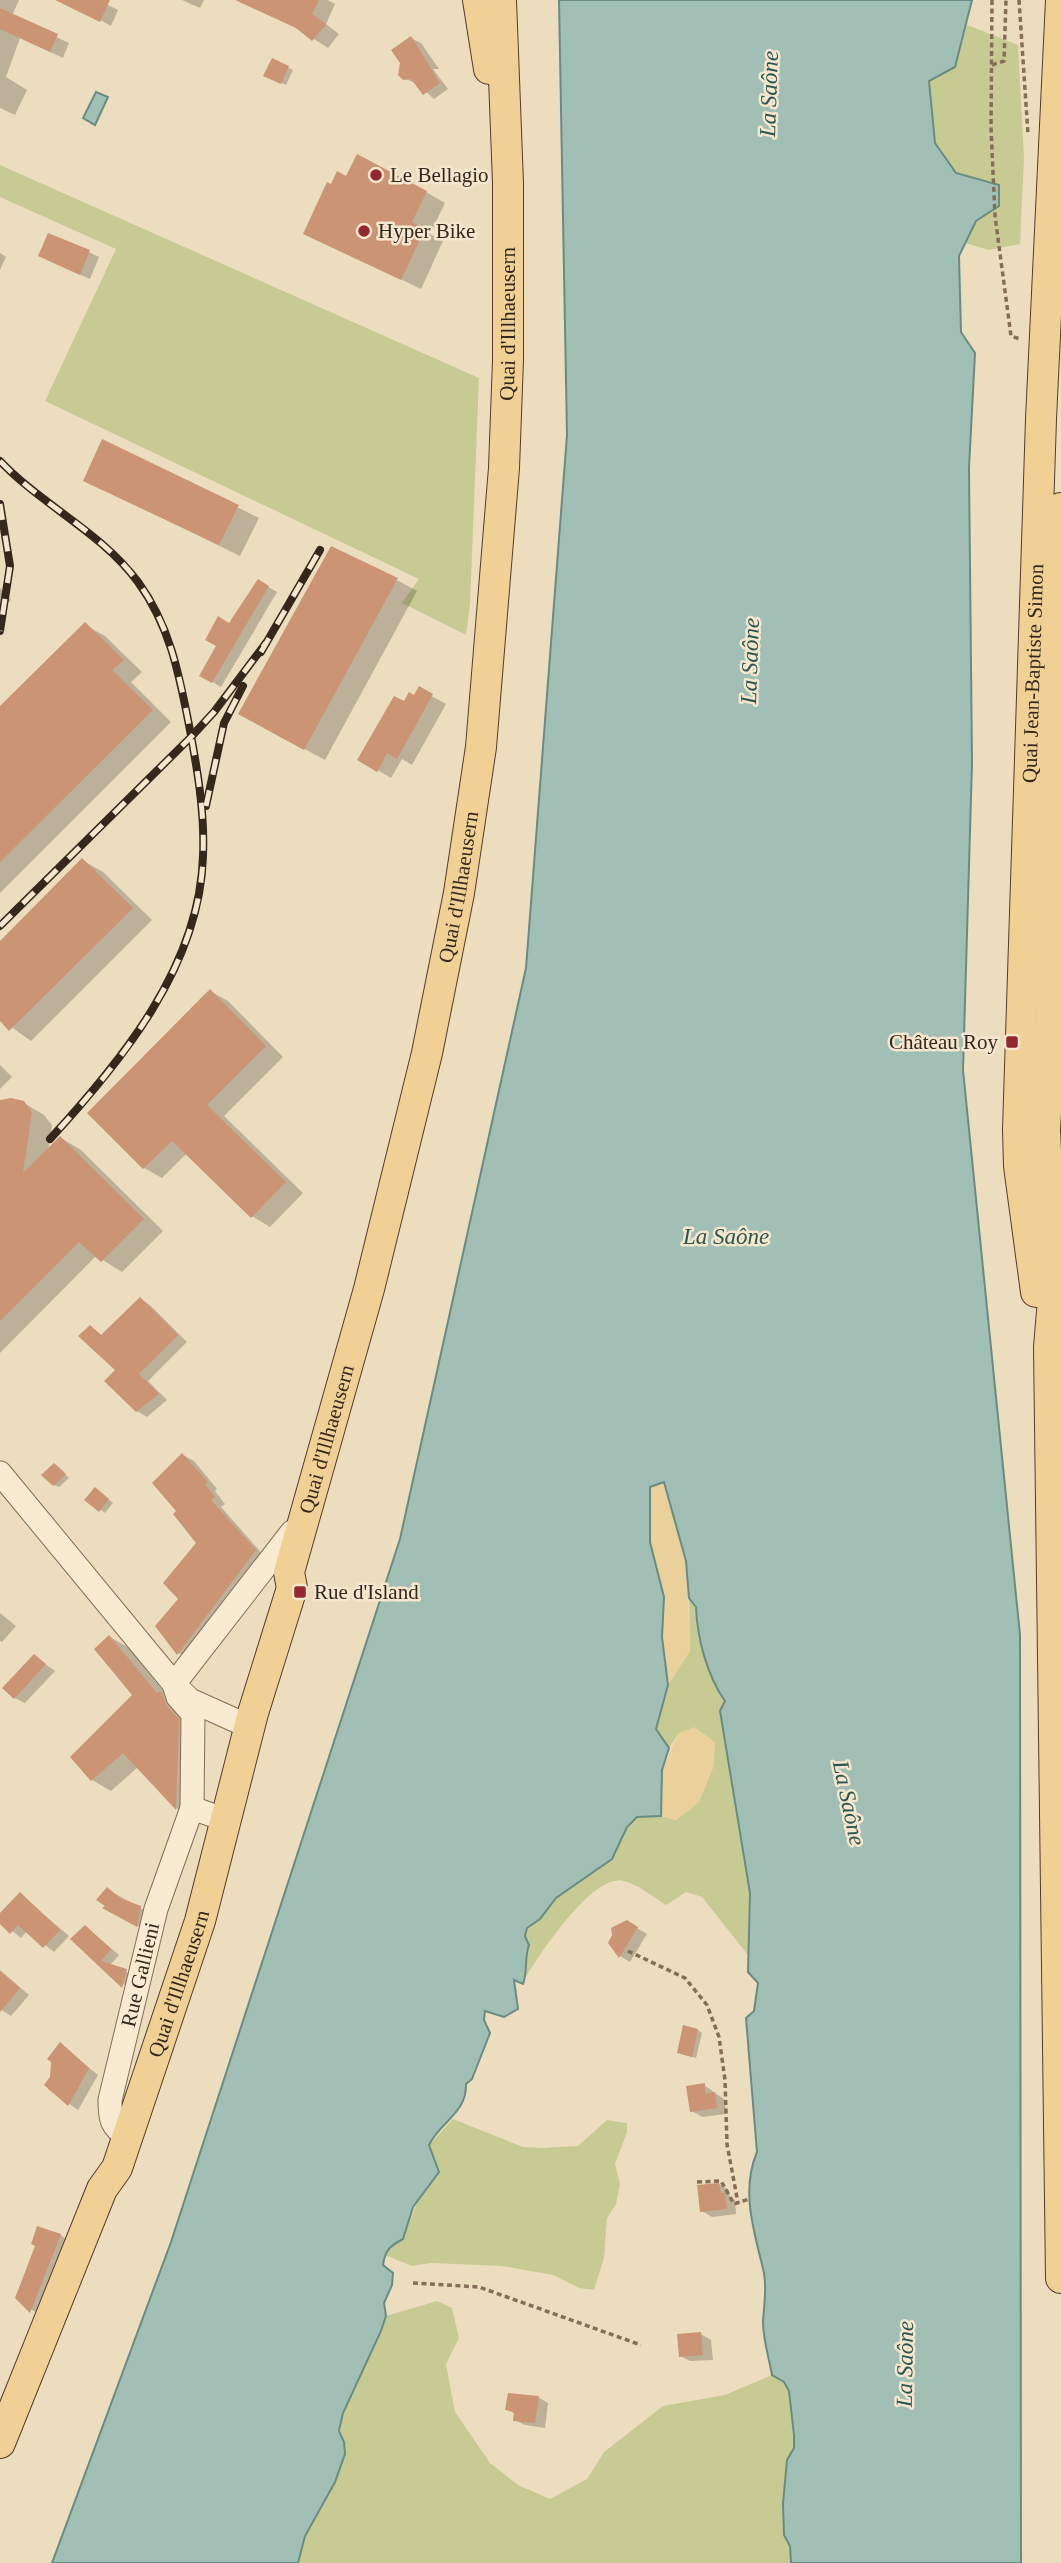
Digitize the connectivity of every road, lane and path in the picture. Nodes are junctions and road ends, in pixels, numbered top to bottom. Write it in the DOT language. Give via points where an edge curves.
graph roads {
  1 [pos="478,0"];
  2 [pos="501,0"];
  3 [pos="992,0"];
  4 [pos="1006,0"];
  5 [pos="1019,0"];
  6 [pos="1061,0"];
  7 [pos="992,65"];
  8 [pos="1057,116"];
  9 [pos="1029,147"];
  10 [pos="508,183"];
  11 [pos="1055,243"];
  12 [pos="1032,343"];
  13 [pos="1052,383"];
  14 [pos="1061,508"];
  15 [pos="1048,789"];
  16 [pos="1042,1167"];
  17 [pos="0,1473"];
  18 [pos="300,1534"];
  19 [pos="177,1679"];
  20 [pos="244,1725"];
  21 [pos="1057,1728"];
  22 [pos="210,1814"];
  23 [pos="628,1951"];
  24 [pos="1059,2097"];
  25 [pos="122,2134"];
  26 [pos="697,2182"];
  27 [pos="749,2200"];
  28 [pos="738,2203"];
  29 [pos="1061,2278"];
  30 [pos="413,2283"];
  31 [pos="641,2345"];
  32 [pos="0,2443"];
  1 -- 10 [label="main road, Quai d'Illhaeusern"];
  2 -- 10 [label="main road, Quai d'Illhaeusern"];
  3 -- 7 [label="path"];
  4 -- 7 [label="path" via="1004,61"];
  5 -- 9 [label="path"];
  6 -- 8 [label="main road, Quai Jean-Baptiste Simon"];
  7 -- 12 [label="path" via="995,216 1011,336"];
  8 -- 11 [label="main road, Quai Jean-Baptiste Simon"];
  10 -- 18 [label="main road, Quai d'Illhaeusern" via="504,468 481,747 459,893 372,1276"];
  11 -- 13 [label="main road, Quai Jean-Baptiste Simon"];
  13 -- 15 [label="main road, Quai Jean-Baptiste Simon"];
  14 -- 15 [label="main road, Quai Jean-Baptiste Simon"];
  15 -- 16 [label="main road, Quai Jean-Baptiste Simon" via="1051,1024"];
  16 -- 21 [label="main road, Quai Jean-Baptiste Simon" via="1054,1299 1049,1347"];
  17 -- 19 [label="street"];
  18 -- 19 [label="street" via="292,1532 271,1556"];
  18 -- 20 [label="main road, Quai d'Illhaeusern" via="289,1572 278,1583"];
  19 -- 20 [label="street" via="190,1700"];
  19 -- 22 [label="street, Rue Gallieni" via="178,1697 193,1714"];
  20 -- 22 [label="main road, Quai d'Illhaeusern"];
  21 -- 24 [label="main road, Quai Jean-Baptiste Simon"];
  22 -- 25 [label="main road, Quai d'Illhaeusern" via="200,1921"];
  22 -- 25 [label="street, Rue Gallieni" via="156,1909 110,2100 110,2120"];
  23 -- 28 [label="path" via="685,1978 707,2005 719,2037 727,2144"];
  24 -- 29 [label="main road, Quai Jean-Baptiste Simon"];
  25 -- 32 [label="main road, Quai d'Illhaeusern" via="117,2168 102,2189"];
  26 -- 28 [label="path" via="721,2180 728,2198"];
  27 -- 28 [label="path"];
  30 -- 31 [label="path" via="479,2287"];
}
